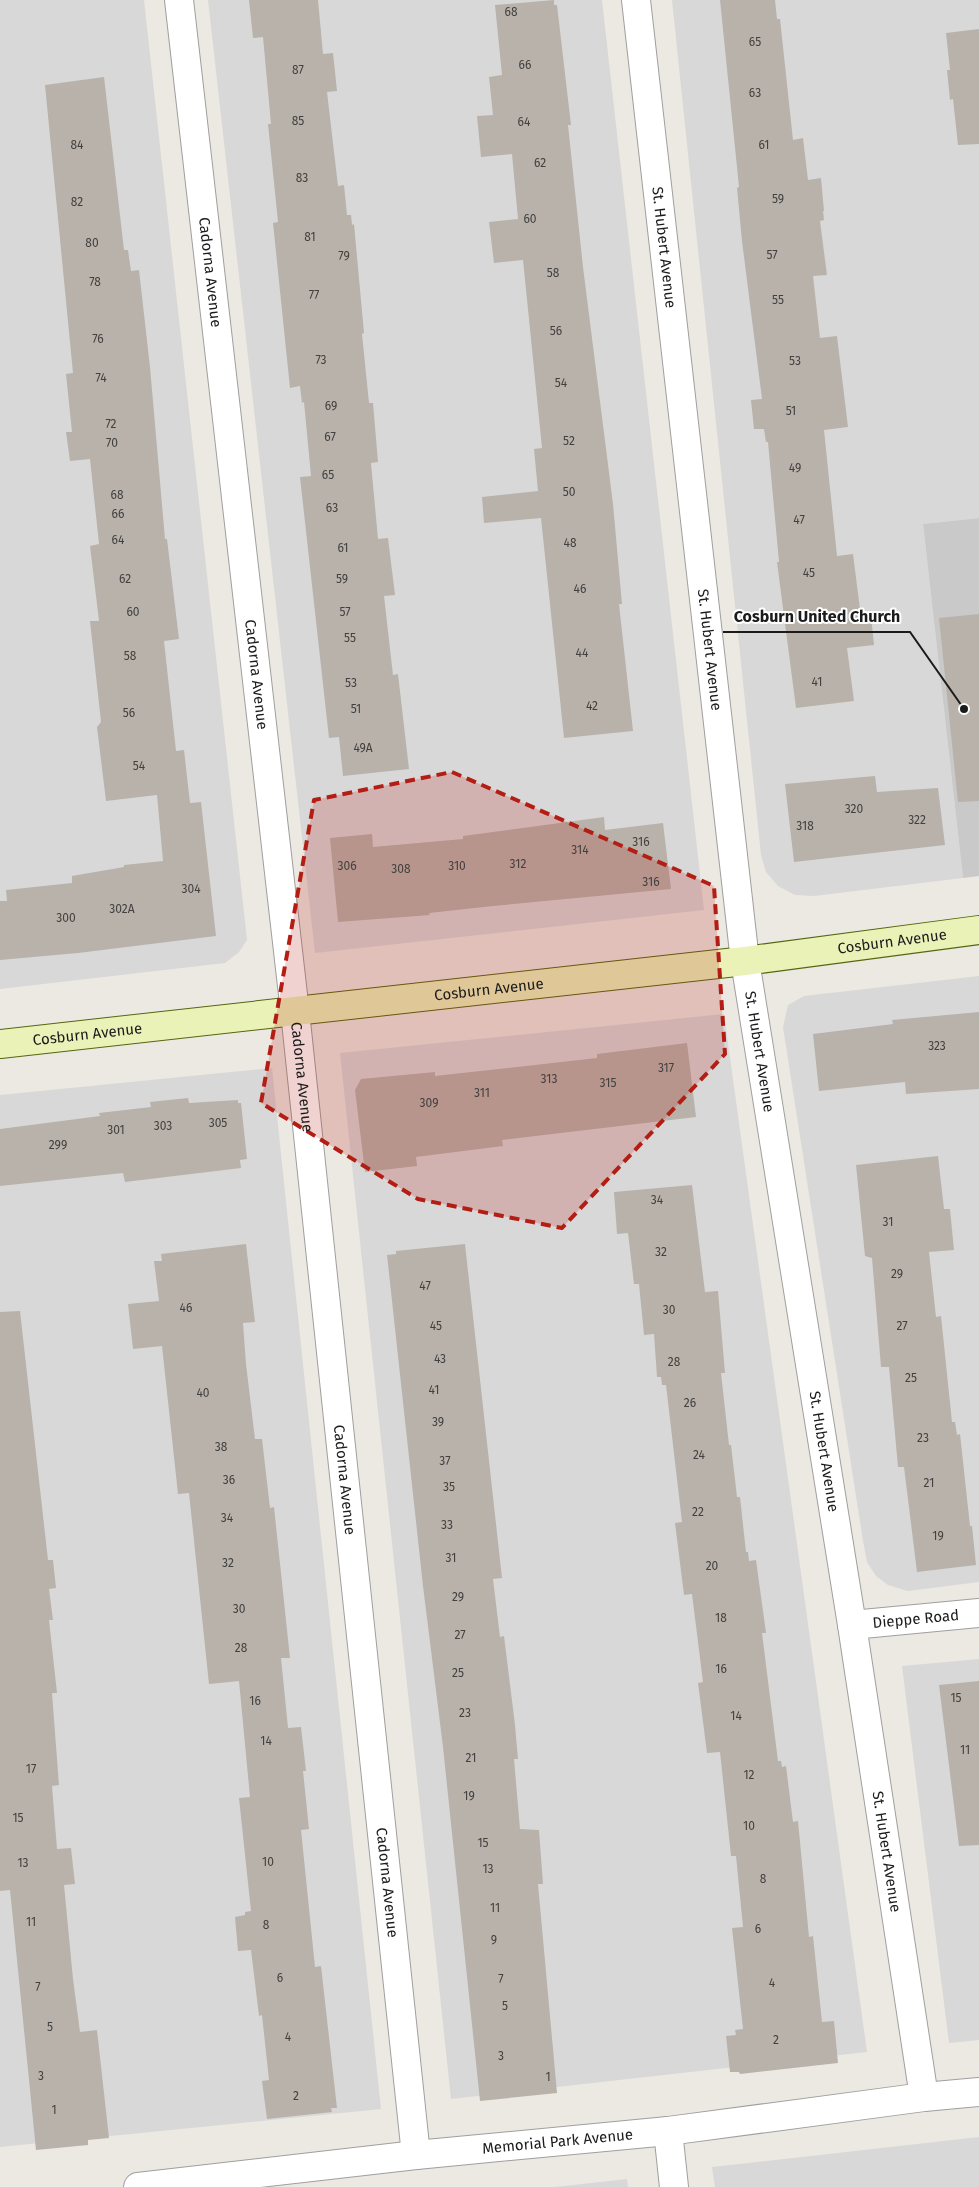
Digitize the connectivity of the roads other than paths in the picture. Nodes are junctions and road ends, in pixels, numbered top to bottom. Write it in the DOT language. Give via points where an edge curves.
graph roads {
  1 [pos="179,0"];
  2 [pos="636,0"];
  3 [pos="979,930"];
  4 [pos="745,961"];
  5 [pos="295,1012"];
  6 [pos="0,1044"];
  7 [pos="979,1613"];
  8 [pos="852,1625"];
  9 [pos="979,2092"];
  10 [pos="924,2097"];
  11 [pos="668,2132"];
  12 [pos="416,2155"];
  13 [pos="138,2187"];
  14 [pos="674,2187"];
  1 -- 5 [label="street, Cadorna Avenue"];
  2 -- 4 [label="street, St. Hubert Avenue"];
  3 -- 4 [label="street, Cosburn Avenue"];
  4 -- 5 [label="street, Cosburn Avenue"];
  4 -- 8 [label="street, St. Hubert Avenue"];
  5 -- 6 [label="street, Cosburn Avenue"];
  5 -- 12 [label="street, Cadorna Avenue"];
  7 -- 8 [label="street, Dieppe Road"];
  8 -- 10 [label="street, St. Hubert Avenue"];
  9 -- 10 [label="street, Memorial Park Avenue"];
  10 -- 11 [label="street, Memorial Park Avenue"];
  11 -- 12 [label="street, Memorial Park Avenue"];
  11 -- 14 [label="street"];
  12 -- 13 [label="street, Memorial Park Avenue"];
}
